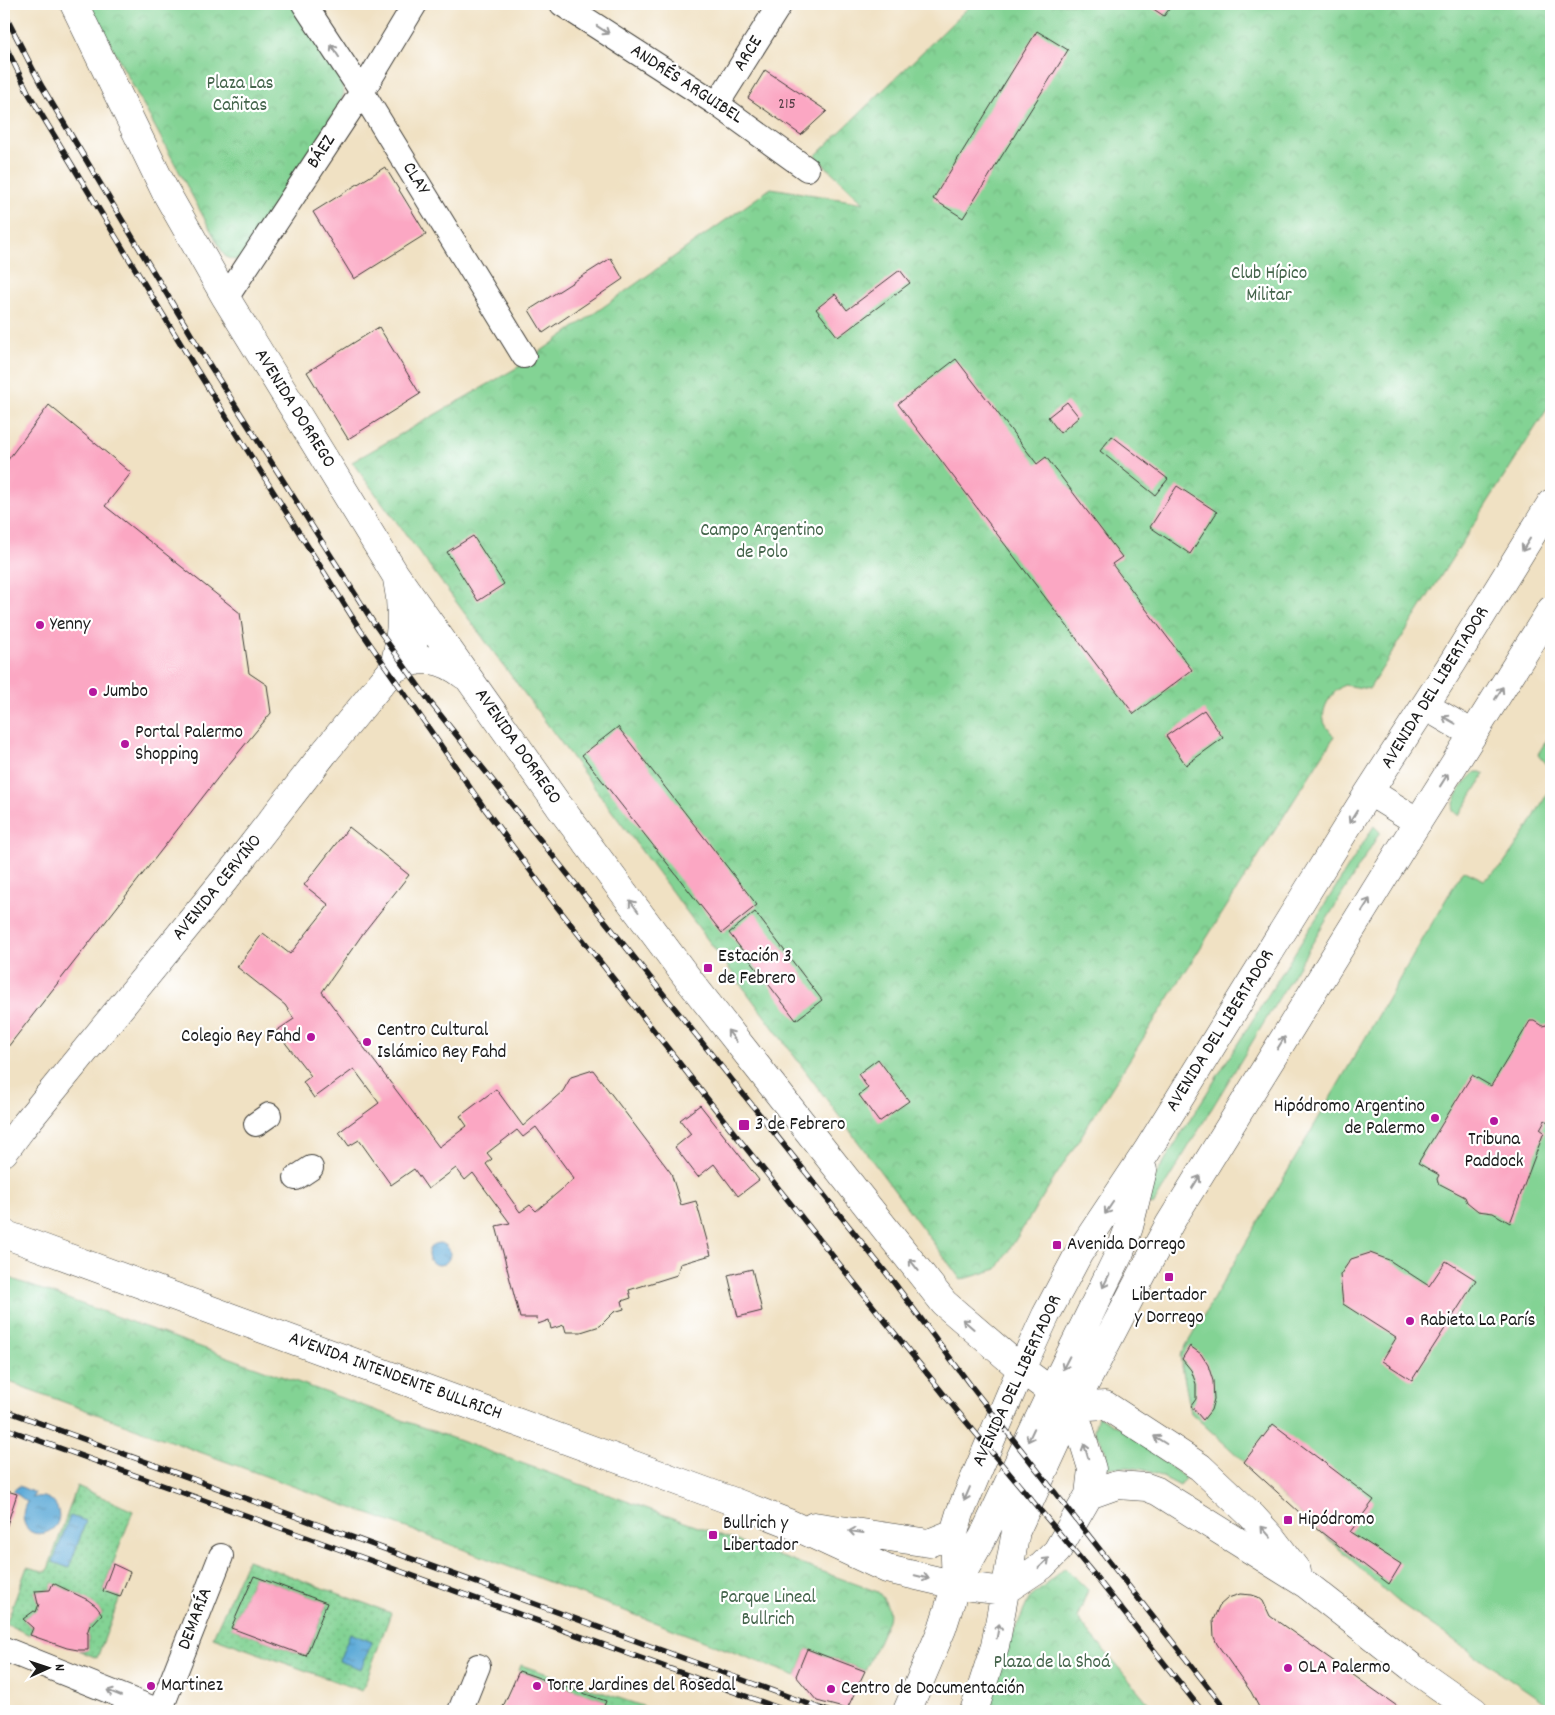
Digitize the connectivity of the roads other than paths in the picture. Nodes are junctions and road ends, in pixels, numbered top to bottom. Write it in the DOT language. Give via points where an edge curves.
graph roads {
  1 [pos="304,4"];
  2 [pos="415,4"];
  3 [pos="562,4"];
  4 [pos="780,4"];
  5 [pos="75,5"];
  6 [pos="362,92"];
  7 [pos="718,104"];
  8 [pos="807,168"];
  9 [pos="226,298"];
  10 [pos="524,356"];
  11 [pos="1551,503"];
  12 [pos="395,574"];
  13 [pos="1551,610"];
  14 [pos="428,621"];
  15 [pos="393,669"];
  16 [pos="468,679"];
  17 [pos="1424,706"];
  18 [pos="1473,734"];
  19 [pos="1370,792"];
  20 [pos="1418,822"];
  21 [pos="1147,1151"];
  22 [pos="4,1152"];
  23 [pos="4,1234"];
  24 [pos="1020,1369"];
  25 [pos="1062,1399"];
  26 [pos="1089,1496"];
  27 [pos="786,1522"];
  28 [pos="1016,1530"];
  29 [pos="954,1533"];
  30 [pos="221,1556"];
  31 [pos="1307,1584"];
  32 [pos="956,1585"];
  33 [pos="1004,1591"];
  34 [pos="4,1649"];
  35 [pos="478,1666"];
  36 [pos="160,1711"];
  37 [pos="460,1711"];
  38 [pos="907,1711"];
  39 [pos="974,1711"];
  40 [pos="1474,1711"];
  6 -- 1 [label="street, CLAY, one-way"];
  2 -- 6 [label="street, BÁEZ"];
  3 -- 7 [label="street, ANDRÉS ARGUIBEL, one-way"];
  4 -- 7 [label="street, ARCE"];
  5 -- 9 [label="main road, AVENIDA DORREGO" via="164,188"];
  6 -- 9 [label="street, BÁEZ"];
  6 -- 10 [label="street, CLAY"];
  7 -- 8 [label="street, ANDRÉS ARGUIBEL"];
  9 -- 12 [label="main road, AVENIDA DORREGO"];
  11 -- 17 [label="main road, AVENIDA DEL LIBERTADOR, one-way"];
  12 -- 14 [label="main road, AVENIDA DORREGO"];
  12 -- 15 [label="main road" via="401,627"];
  18 -- 13 [label="main road, AVENIDA DEL LIBERTADOR, one-way"];
  14 -- 15 [label="main road, AVENIDA CERVIÑO"];
  14 -- 16 [label="main road, AVENIDA DORREGO"];
  15 -- 16 [label="main road" via="406,662 435,660 453,667"];
  15 -- 22 [label="main road, AVENIDA CERVIÑO"];
  24 -- 16 [label="main road, AVENIDA DORREGO, one-way" via="944,1303 692,984"];
  18 -- 17 [label="main road, one-way"];
  17 -- 19 [label="main road, AVENIDA DEL LIBERTADOR"];
  20 -- 18 [label="main road, AVENIDA DEL LIBERTADOR, one-way"];
  19 -- 20 [label="main road"];
  19 -- 21 [label="main road, AVENIDA DEL LIBERTADOR, one-way"];
  25 -- 20 [label="main road, AVENIDA DEL LIBERTADOR, one-way"];
  21 -- 24 [label="main road, AVENIDA DEL LIBERTADOR, one-way" via="1079,1253"];
  21 -- 25 [label="main road, one-way" via="1129,1227"];
  23 -- 27 [label="main road, AVENIDA INTENDENTE BULLRICH"];
  24 -- 25 [label="main road, AVENIDA DORREGO"];
  24 -- 29 [label="main road, AVENIDA DEL LIBERTADOR, one-way"];
  26 -- 25 [label="main road, one-way" via="1092,1469"];
  25 -- 28 [label="main road, AVENIDA DEL LIBERTADOR"];
  31 -- 25 [label="main road, one-way" via="1252,1516 1200,1467 1105,1405"];
  25 -- 32 [label="main road, one-way"];
  26 -- 31 [label="main road" via="1116,1485 1157,1491"];
  33 -- 26 [label="main road, one-way" via="1042,1566 1057,1551"];
  29 -- 27 [label="main road, AVENIDA INTENDENTE BULLRICH, one-way" via="928,1543"];
  27 -- 32 [label="main road, AVENIDA INTENDENTE BULLRICH, one-way" via="887,1569"];
  28 -- 32 [label="main road, AVENIDA DEL LIBERTADOR"];
  28 -- 33 [label="main road, AVENIDA DEL LIBERTADOR"];
  29 -- 32 [label="main road, AVENIDA DEL LIBERTADOR"];
  30 -- 36 [label="street, DEMARÍA"];
  31 -- 40 [label="main road" via="1413,1668"];
  32 -- 33 [label="main road, AVENIDA INTENDENTE BULLRICH"];
  32 -- 38 [label="main road, AVENIDA DEL LIBERTADOR" via="942,1629"];
  39 -- 33 [label="main road, AVENIDA DEL LIBERTADOR, one-way" via="995,1646"];
  36 -- 34 [label="street, one-way"];
  35 -- 37 [label="street"];
}
